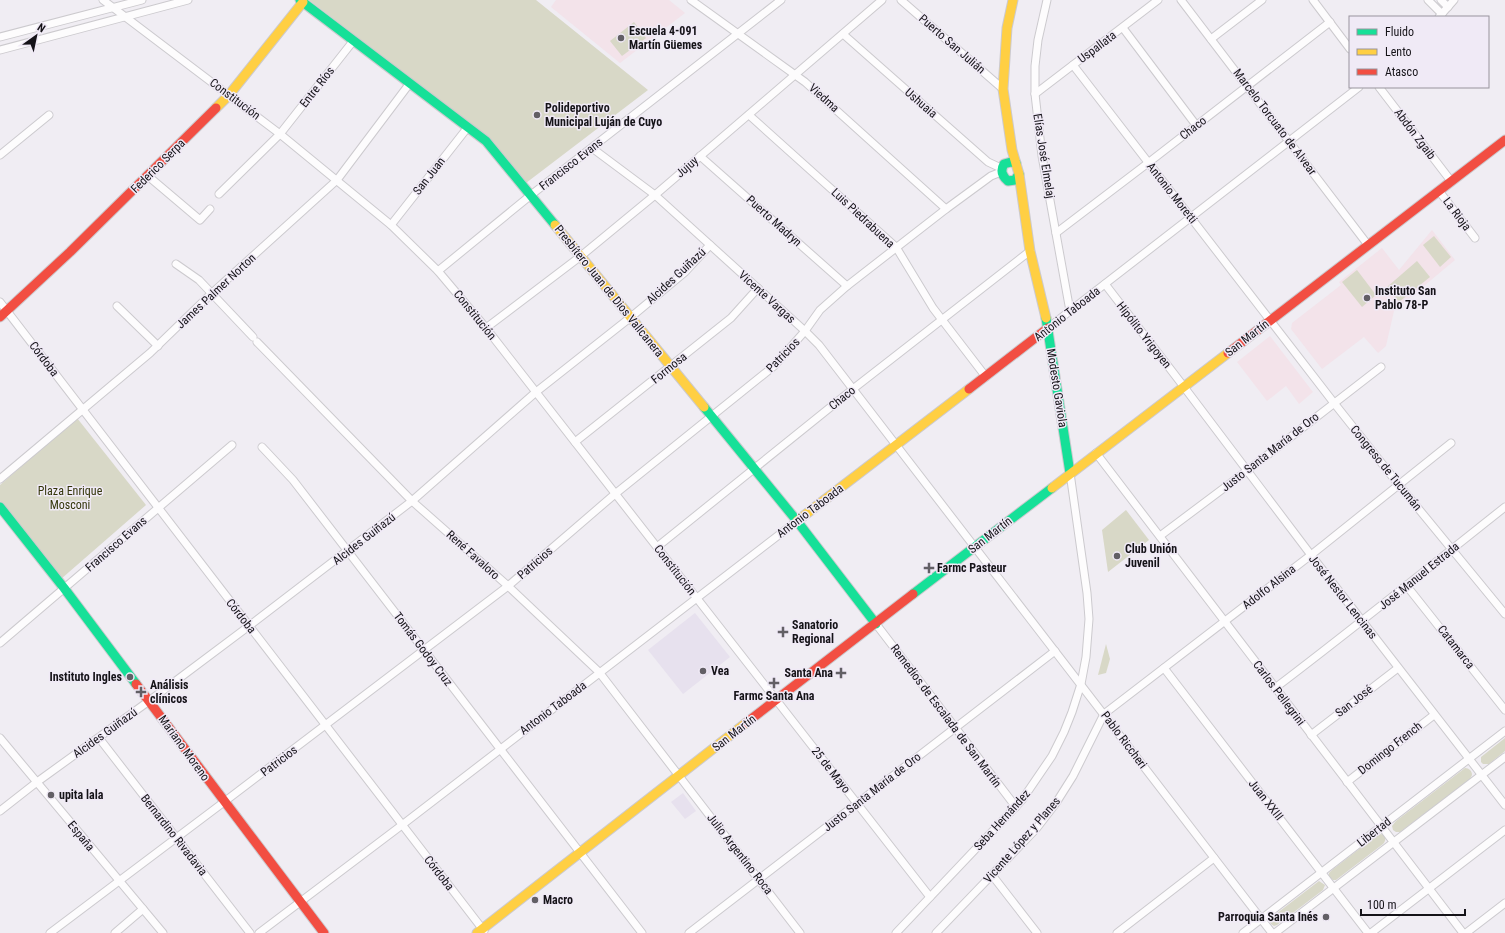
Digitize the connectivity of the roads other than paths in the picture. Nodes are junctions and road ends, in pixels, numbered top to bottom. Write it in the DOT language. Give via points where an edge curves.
graph roads {
  1 [pos="103,0"];
  2 [pos="142,0"];
  3 [pos="188,0"];
  4 [pos="691,0"];
  5 [pos="781,0"];
  6 [pos="882,0"];
  7 [pos="901,0"];
  8 [pos="1013,0"];
  9 [pos="1047,0"];
  10 [pos="1158,0"];
  11 [pos="1181,0"];
  12 [pos="1262,0"];
  13 [pos="1313,0"];
  14 [pos="1428,0"];
  15 [pos="1441,0"];
  16 [pos="1454,0"];
  17 [pos="302,1"];
  18 [pos="1448,7"];
  19 [pos="114,8"];
  20 [pos="1440,15"];
  21 [pos="124,16"];
  22 [pos="1330,22"];
  23 [pos="1122,28"];
  24 [pos="738,34"];
  25 [pos="843,34"];
  26 [pos="0,37"];
  27 [pos="1211,39"];
  28 [pos="354,40"];
  29 [pos="1349,48"];
  30 [pos="0,50"];
  31 [pos="1073,65"];
  32 [pos="796,75"];
  33 [pos="410,83"];
  34 [pos="1247,86"];
  35 [pos="1358,88"];
  36 [pos="1380,88"];
  37 [pos="1003,89"];
  38 [pos="1035,94"];
  39 [pos="229,95"];
  40 [pos="749,114"];
  41 [pos="49,115"];
  42 [pos="1196,125"];
  43 [pos="468,127"];
  44 [pos="280,134"];
  45 [pos="1505,140"];
  46 [pos="1290,142"];
  47 [pos="592,148"];
  48 [pos="1012,150"];
  49 [pos="1,153"];
  50 [pos="700,156"];
  51 [pos="1016,163"];
  52 [pos="1148,163"];
  53 [pos="1002,168"];
  54 [pos="1019,174"];
  55 [pos="148,176"];
  56 [pos="337,180"];
  57 [pos="1008,181"];
  58 [pos="1451,181"];
  59 [pos="1439,191"];
  60 [pos="219,194"];
  61 [pos="531,195"];
  62 [pos="655,195"];
  63 [pos="210,209"];
  64 [pos="946,209"];
  65 [pos="1022,209"];
  66 [pos="1191,218"];
  67 [pos="391,225"];
  68 [pos="1056,233"];
  69 [pos="1475,238"];
  70 [pos="1368,244"];
  71 [pos="710,245"];
  72 [pos="896,247"];
  73 [pos="1030,251"];
  74 [pos="581,256"];
  75 [pos="176,264"];
  76 [pos="438,271"];
  77 [pos="1105,284"];
  78 [pos="847,286"];
  79 [pos="758,288"];
  80 [pos="212,293"];
  81 [pos="0,302"];
  82 [pos="117,306"];
  83 [pos="7,311"];
  84 [pos="1070,311"];
  85 [pos="630,317"];
  86 [pos="0,318"];
  87 [pos="942,319"];
  88 [pos="1270,320"];
  89 [pos="486,328"];
  90 [pos="1048,328"];
  91 [pos="805,331"];
  92 [pos="158,346"];
  93 [pos="671,367"];
  94 [pos="1380,367"];
  95 [pos="986,377"];
  96 [pos="1184,387"];
  97 [pos="853,389"];
  98 [pos="536,392"];
  99 [pos="1334,403"];
  100 [pos="82,410"];
  101 [pos="711,416"];
  102 [pos="575,442"];
  103 [pos="1451,443"];
  104 [pos="896,445"];
  105 [pos="232,446"];
  106 [pos="262,447"];
  107 [pos="1096,453"];
  108 [pos="755,469"];
  109 [pos="1248,470"];
  110 [pos="1070,473"];
  111 [pos="0,479"];
  112 [pos="1399,485"];
  113 [pos="615,494"];
  114 [pos="412,501"];
  115 [pos="0,507"];
  116 [pos="1505,507"];
  117 [pos="157,508"];
  118 [pos="797,521"];
  119 [pos="1160,536"];
  120 [pos="657,547"];
  121 [pos="975,547"];
  122 [pos="1452,549"];
  123 [pos="348,551"];
  124 [pos="1311,555"];
  125 [pos="1406,585"];
  126 [pos="508,586"];
  127 [pos="64,588"];
  128 [pos="697,599"];
  129 [pos="1505,614"];
  130 [pos="1225,621"];
  131 [pos="1362,622"];
  132 [pos="876,624"];
  133 [pos="249,626"];
  134 [pos="0,643"];
  135 [pos="424,650"];
  136 [pos="1055,651"];
  137 [pos="1164,668"];
  138 [pos="1398,668"];
  139 [pos="600,672"];
  140 [pos="1081,684"];
  141 [pos="1275,688"];
  142 [pos="776,700"];
  143 [pos="150,701"];
  144 [pos="1505,710"];
  145 [pos="1104,714"];
  146 [pos="1434,714"];
  147 [pos="325,726"];
  148 [pos="955,728"];
  149 [pos="1505,731"];
  150 [pos="1311,735"];
  151 [pos="0,738"];
  152 [pos="98,738"];
  153 [pos="500,749"];
  154 [pos="1505,757"];
  155 [pos="1468,759"];
  156 [pos="679,776"];
  157 [pos="1481,776"];
  158 [pos="37,782"];
  159 [pos="1347,782"];
  160 [pos="224,802"];
  161 [pos="857,803"];
  162 [pos="1505,805"];
  163 [pos="1016,807"];
  164 [pos="0,811"];
  165 [pos="402,825"];
  166 [pos="1381,826"];
  167 [pos="1505,830"];
  168 [pos="176,838"];
  169 [pos="1393,843"];
  170 [pos="582,853"];
  171 [pos="1214,858"];
  172 [pos="1322,872"];
  173 [pos="992,875"];
  174 [pos="758,879"];
  175 [pos="119,882"];
  176 [pos="1334,888"];
  177 [pos="1429,889"];
  178 [pos="930,897"];
  179 [pos="299,902"];
  180 [pos="1505,903"];
  181 [pos="143,910"];
  182 [pos="1261,919"];
  183 [pos="482,932"];
  184 [pos="50,933"];
  185 [pos="115,933"];
  186 [pos="163,933"];
  187 [pos="250,933"];
  188 [pos="259,933"];
  189 [pos="324,933"];
  190 [pos="642,933"];
  191 [pos="689,933"];
  192 [pos="800,933"];
  193 [pos="896,933"];
  194 [pos="936,933"];
  195 [pos="1036,933"];
  196 [pos="1117,933"];
  197 [pos="1243,933"];
  198 [pos="1272,933"];
  199 [pos="1276,933"];
  200 [pos="1369,933"];
  201 [pos="1463,933"];
  202 [pos="1466,933"];
  1 -- 19 [label="street, Constitución"];
  2 -- 19 [label="street"];
  3 -- 21 [label="street"];
  4 -- 24 [label="street, Viedma"];
  5 -- 24 [label="street, Francisco Evans"];
  6 -- 25 [label="street, Jujuy"];
  7 -- 37 [label="street, Puerto San Julián"];
  8 -- 37 [label="street, Modesto Gaviola" via="1007,28"];
  9 -- 38 [label="street, Elías José Elmelaj" via="1038,40"];
  10 -- 23 [label="street, Uspallata"];
  11 -- 27 [label="street, Marcelo Torcuato de Alvear"];
  12 -- 27 [label="street"];
  13 -- 22 [label="street"];
  14 -- 20 [label="street"];
  15 -- 18 [label="street"];
  16 -- 18 [label="street"];
  17 -- 28 [label="street, Presbítero Juan de Dios Vallcanera"];
  17 -- 39 [label="street, Federico Serpa"];
  18 -- 20 [label="street"];
  19 -- 21 [label="street, Constitución"];
  19 -- 26 [label="street"];
  21 -- 30 [label="street"];
  21 -- 39 [label="street, Constitución"];
  22 -- 29 [label="street"];
  22 -- 34 [label="street, Chaco"];
  23 -- 31 [label="street, Uspallata"];
  23 -- 42 [label="street"];
  24 -- 32 [label="street, Viedma"];
  24 -- 47 [label="street, Francisco Evans"];
  25 -- 32 [label="street, Jujuy"];
  25 -- 53 [label="street, Ushuaia" via="988,162"];
  27 -- 34 [label="street, Marcelo Torcuato de Alvear"];
  28 -- 33 [label="street, Presbítero Juan de Dios Vallcanera"];
  28 -- 44 [label="street, Entre Ríos"];
  31 -- 38 [label="street, Uspallata"];
  31 -- 52 [label="street, Antonio Moretti"];
  32 -- 40 [label="street, Jujuy"];
  32 -- 64 [label="street, Viedma"];
  33 -- 43 [label="street, Presbítero Juan de Dios Vallcanera"];
  33 -- 56 [label="street, James Palmer Norton"];
  34 -- 42 [label="street, Chaco"];
  34 -- 46 [label="street, Marcelo Torcuato de Alvear"];
  35 -- 46 [label="street, Antonio Taboada"];
  36 -- 58 [label="street, Abdón Zgaib"];
  37 -- 48 [label="street, Modesto Gaviola"];
  38 -- 68 [label="street, Elías José Elmelaj" via="1042,156"];
  39 -- 44 [label="street, Constitución"];
  39 -- 55 [label="street, Federico Serpa"];
  40 -- 50 [label="street, Jujuy"];
  40 -- 72 [label="street, Luis Piedrabuena"];
  41 -- 49 [label="street"];
  42 -- 52 [label="street, Chaco"];
  43 -- 61 [label="street, Presbítero Juan de Dios Vallcanera" via="486,142"];
  43 -- 67 [label="street, San Juan"];
  44 -- 56 [label="street, Constitución"];
  44 -- 60 [label="street, Entre Ríos"];
  45 -- 58 [label="street, San Martín"];
  46 -- 66 [label="street, Antonio Taboada"];
  46 -- 70 [label="street, Marcelo Torcuato de Alvear"];
  47 -- 61 [label="street, Francisco Evans"];
  47 -- 62 [label="street, Vicente Vargas"];
  48 -- 51 [label="street, Modesto Gaviola"];
  48 -- 53 [label="street"];
  50 -- 62 [label="street, Jujuy"];
  50 -- 78 [label="street, Puerto Madryn"];
  51 -- 53 [label="street" via="1010,162"];
  51 -- 54 [label="street, Modesto Gaviola"];
  52 -- 66 [label="street, Antonio Moretti"];
  52 -- 68 [label="street, Chaco"];
  53 -- 57 [label="street" via="1002,176"];
  53 -- 64 [label="street, Patricios"];
  54 -- 57 [label="street" via="1015,180"];
  54 -- 65 [label="street, Modesto Gaviola"];
  55 -- 63 [label="street" via="200,220"];
  55 -- 83 [label="street, Federico Serpa"];
  56 -- 67 [label="street, Constitución"];
  56 -- 80 [label="street, James Palmer Norton"];
  57 -- 65 [label="street, Modesto Gaviola"];
  58 -- 59 [label="street, San Martín"];
  59 -- 69 [label="street, La Rioja"];
  59 -- 70 [label="street, San Martín"];
  61 -- 74 [label="street, Presbítero Juan de Dios Vallcanera"];
  61 -- 76 [label="street, Francisco Evans"];
  62 -- 71 [label="street, Vicente Vargas"];
  62 -- 74 [label="street, Jujuy"];
  64 -- 72 [label="street, Patricios"];
  65 -- 73 [label="street, Modesto Gaviola"];
  66 -- 77 [label="street, Antonio Taboada"];
  66 -- 88 [label="street, Antonio Moretti"];
  67 -- 76 [label="street, Constitución"];
  68 -- 84 [label="street, Elías José Elmelaj"];
  70 -- 88 [label="street, San Martín"];
  71 -- 79 [label="street, Vicente Vargas"];
  71 -- 85 [label="street, Alcides Guiñazú" via="685,272"];
  72 -- 78 [label="street, Patricios"];
  72 -- 87 [label="street, Luis Piedrabuena"];
  73 -- 87 [label="street, Chaco"];
  73 -- 90 [label="street, Modesto Gaviola"];
  74 -- 85 [label="street, Presbítero Juan de Dios Vallcanera"];
  74 -- 89 [label="street, Jujuy"];
  75 -- 80 [label="street, René Favaloro"];
  76 -- 89 [label="street, Constitución"];
  77 -- 84 [label="street, Antonio Taboada"];
  77 -- 96 [label="street, Hipólito Yrigoyen"];
  78 -- 91 [label="street, Patricios" via="820,310"];
  79 -- 91 [label="street, Vicente Vargas"];
  79 -- 93 [label="street, Formosa" via="731,318"];
  80 -- 92 [label="street, James Palmer Norton"];
  80 -- 114 [label="street, René Favaloro"];
  81 -- 83 [label="street, Córdoba"];
  82 -- 92 [label="street"];
  83 -- 86 [label="street, Federico Serpa"];
  83 -- 100 [label="street, Córdoba"];
  84 -- 90 [label="street, Antonio Taboada"];
  85 -- 93 [label="street, Presbítero Juan de Dios Vallcanera"];
  85 -- 98 [label="street, Alcides Guiñazú"];
  87 -- 95 [label="street, Luis Piedrabuena"];
  87 -- 97 [label="street, Chaco"];
  88 -- 96 [label="street, San Martín"];
  88 -- 99 [label="street, Congreso de Tucumán"];
  89 -- 98 [label="street, Constitución"];
  90 -- 95 [label="street, Antonio Taboada"];
  90 -- 110 [label="street, Modesto Gaviola"];
  91 -- 97 [label="street, Vicente Vargas"];
  91 -- 101 [label="street, Patricios" via="774,366"];
  92 -- 100 [label="street, James Palmer Norton"];
  93 -- 101 [label="street, Presbítero Juan de Dios Vallcanera"];
  93 -- 102 [label="street, Formosa"];
  94 -- 99 [label="street, Justo Santa María de Oro"];
  95 -- 104 [label="street, Antonio Taboada"];
  96 -- 107 [label="street, San Martín"];
  96 -- 109 [label="street, José Nestor Lencinas"];
  97 -- 104 [label="street, Vicente Vargas"];
  97 -- 108 [label="street, Chaco"];
  98 -- 102 [label="street, Constitución"];
  98 -- 114 [label="street, Alcides Guiñazú"];
  99 -- 109 [label="street, Justo Santa María de Oro"];
  99 -- 112 [label="street, Congreso de Tucumán"];
  100 -- 111 [label="street, James Palmer Norton"];
  100 -- 117 [label="street, Córdoba"];
  101 -- 108 [label="street, Presbítero Juan de Dios Vallcanera"];
  101 -- 113 [label="street, Patricios"];
  102 -- 113 [label="street, Constitución"];
  103 -- 112 [label="street, Adolfo Alsina"];
  104 -- 118 [label="street, Antonio Taboada"];
  104 -- 121 [label="street, Vicente Vargas"];
  105 -- 117 [label="street, Francisco Evans"];
  106 -- 123 [label="street, Tomás Godoy Cruz" via="293,480"];
  107 -- 110 [label="street, San Martín"];
  107 -- 119 [label="street, Carlos Pellegrini"];
  108 -- 118 [label="street, Presbítero Juan de Dios Vallcanera"];
  108 -- 120 [label="street, Chaco"];
  109 -- 119 [label="street, Justo Santa María de Oro"];
  109 -- 124 [label="street, José Nestor Lencinas"];
  110 -- 121 [label="street, San Martín"];
  110 -- 140 [label="street, Seba Hernández" via="1089,618"];
  112 -- 122 [label="street, Congreso de Tucumán"];
  112 -- 124 [label="street, Adolfo Alsina"];
  113 -- 120 [label="street, Constitución"];
  113 -- 126 [label="street, Patricios"];
  114 -- 123 [label="street, Alcides Guiñazú"];
  114 -- 126 [label="street, René Favaloro"];
  115 -- 127 [label="street, Mariano Moreno"];
  116 -- 122 [label="street, José Manuel Estrada"];
  117 -- 127 [label="street, Francisco Evans"];
  117 -- 133 [label="street, Córdoba"];
  118 -- 128 [label="street, Antonio Taboada"];
  118 -- 132 [label="street, Presbítero Juan de Dios Vallcanera"];
  119 -- 130 [label="street, Carlos Pellegrini"];
  120 -- 128 [label="street, Constitución"];
  121 -- 132 [label="street, San Martín"];
  121 -- 136 [label="street, Pablo Riccheri"];
  122 -- 125 [label="street, José Manuel Estrada"];
  122 -- 129 [label="street, Congreso de Tucumán"];
  123 -- 133 [label="street, Alcides Guiñazú"];
  123 -- 135 [label="street, Tomás Godoy Cruz"];
  124 -- 130 [label="street, Adolfo Alsina"];
  124 -- 131 [label="street, José Nestor Lencinas"];
  125 -- 131 [label="street, José Manuel Estrada"];
  125 -- 144 [label="street, Catamarca"];
  126 -- 135 [label="street, Patricios"];
  126 -- 139 [label="street, René Favaloro"];
  127 -- 134 [label="street, Francisco Evans"];
  127 -- 143 [label="street, Mariano Moreno"];
  128 -- 139 [label="street, Antonio Taboada"];
  128 -- 142 [label="street, Constitución"];
  130 -- 137 [label="street, Adolfo Alsina"];
  130 -- 141 [label="street, Carlos Pellegrini"];
  131 -- 138 [label="street, José Nestor Lencinas"];
  131 -- 141 [label="street, José Manuel Estrada"];
  132 -- 142 [label="street, San Martín"];
  132 -- 148 [label="street, Remedios de Escalada de San Martín"];
  133 -- 143 [label="street, Alcides Guiñazú"];
  133 -- 147 [label="street, Córdoba"];
  135 -- 147 [label="street, Patricios"];
  135 -- 153 [label="street, Tomás Godoy Cruz"];
  136 -- 140 [label="street, Pablo Riccheri"];
  136 -- 148 [label="street, Justo Santa María de Oro"];
  137 -- 145 [label="street, Adolfo Alsina"];
  137 -- 172 [label="street, Juan XXIII"];
  138 -- 146 [label="street, José Nestor Lencinas"];
  138 -- 150 [label="street, San José"];
  139 -- 153 [label="street, Antonio Taboada"];
  139 -- 156 [label="street, René Favaloro"];
  140 -- 145 [label="street, Pablo Riccheri"];
  140 -- 163 [label="street, Seba Hernández" via="1064,732 1052,756"];
  141 -- 150 [label="street, Carlos Pellegrini"];
  142 -- 156 [label="street, San Martín"];
  142 -- 161 [label="street, 25 de Mayo"];
  143 -- 152 [label="street, Alcides Guiñazú"];
  143 -- 160 [label="street, Mariano Moreno"];
  145 -- 171 [label="street, Pablo Riccheri"];
  145 -- 173 [label="street, Vicente López y Planes" via="1063,793 1036,829"];
  146 -- 155 [label="street, José Nestor Lencinas"];
  146 -- 159 [label="street, Domingo French"];
  147 -- 160 [label="street, Patricios"];
  147 -- 165 [label="street, Córdoba"];
  148 -- 161 [label="street, Justo Santa María de Oro"];
  148 -- 163 [label="street, Remedios de Escalada de San Martín"];
  149 -- 155 [label="street, Libertad"];
  150 -- 159 [label="street, Carlos Pellegrini"];
  151 -- 158 [label="street, España"];
  152 -- 158 [label="street, Alcides Guiñazú"];
  152 -- 168 [label="street, Bernardino Rivadavia"];
  153 -- 165 [label="street, Antonio Taboada"];
  153 -- 170 [label="street, Tomás Godoy Cruz"];
  154 -- 157 [label="street, Libertad"];
  155 -- 157 [label="street, José Nestor Lencinas"];
  155 -- 166 [label="street, Libertad"];
  156 -- 170 [label="street, San Martín"];
  156 -- 174 [label="street, Julio Argentino Roca"];
  157 -- 162 [label="street, José Nestor Lencinas"];
  157 -- 169 [label="street, Libertad"];
  158 -- 164 [label="street, Alcides Guiñazú"];
  158 -- 175 [label="street, España"];
  159 -- 166 [label="street, Carlos Pellegrini"];
  160 -- 168 [label="street, Patricios"];
  160 -- 179 [label="street, Mariano Moreno"];
  161 -- 174 [label="street, Justo Santa María de Oro"];
  161 -- 178 [label="street, 25 de Mayo"];
  163 -- 178 [label="street, Seba Hernández"];
  165 -- 179 [label="street, Antonio Taboada"];
  165 -- 183 [label="street, Córdoba"];
  166 -- 169 [label="street, Carlos Pellegrini"];
  166 -- 172 [label="street, Libertad"];
  167 -- 177 [label="street"];
  168 -- 175 [label="street, Patricios"];
  168 -- 187 [label="street, Bernardino Rivadavia"];
  169 -- 176 [label="street, Libertad"];
  169 -- 177 [label="street, Carlos Pellegrini"];
  170 -- 183 [label="street, San Martín"];
  170 -- 190 [label="street, Tomás Godoy Cruz"];
  171 -- 182 [label="street, Pablo Riccheri"];
  171 -- 196 [label="street"];
  172 -- 176 [label="street, Juan XXIII"];
  172 -- 182 [label="street, Libertad"];
  173 -- 194 [label="street, Vicente López y Planes"];
  173 -- 195 [label="street"];
  174 -- 191 [label="street, Justo Santa María de Oro"];
  174 -- 192 [label="street, Julio Argentino Roca"];
  175 -- 181 [label="street, España"];
  175 -- 184 [label="street, Patricios"];
  176 -- 199 [label="street, Libertad"];
  176 -- 200 [label="street, Juan XXIII"];
  177 -- 200 [label="street"];
  177 -- 201 [label="street, Carlos Pellegrini"];
  178 -- 193 [label="street, Seba Hernández"];
  179 -- 188 [label="street, Antonio Taboada"];
  179 -- 189 [label="street, Mariano Moreno"];
  180 -- 202 [label="street"];
  181 -- 185 [label="street"];
  181 -- 186 [label="street, España"];
  182 -- 197 [label="street, Libertad"];
  182 -- 198 [label="street, Pablo Riccheri"];
}
